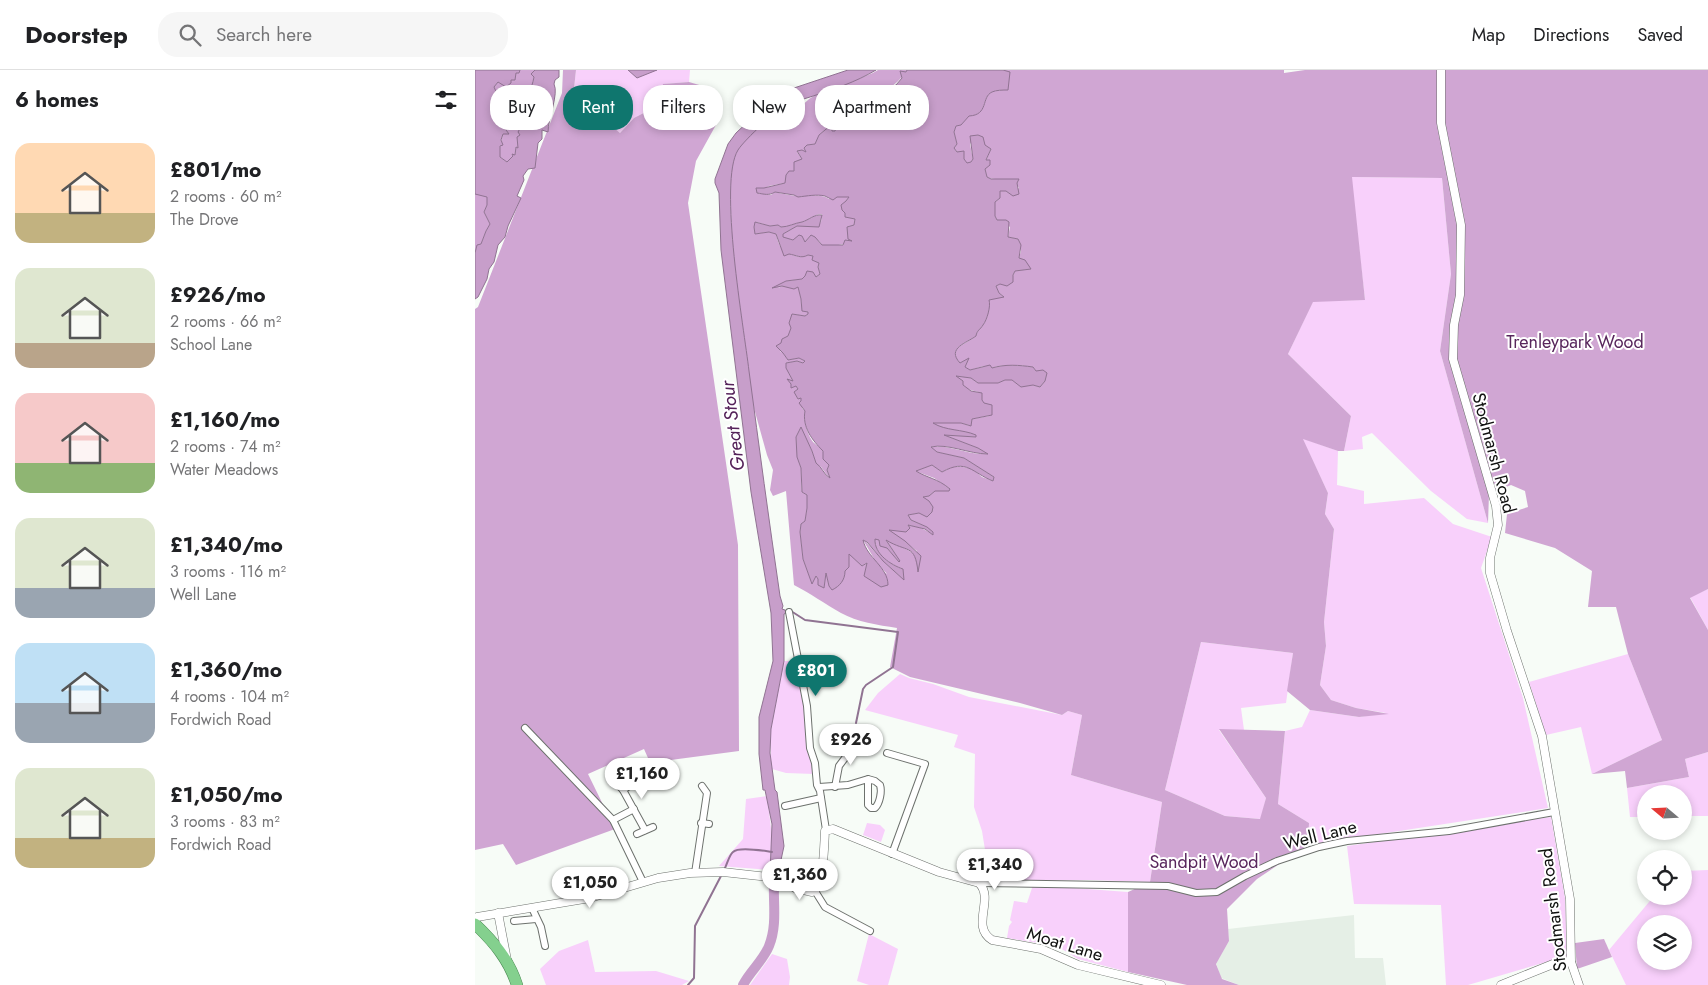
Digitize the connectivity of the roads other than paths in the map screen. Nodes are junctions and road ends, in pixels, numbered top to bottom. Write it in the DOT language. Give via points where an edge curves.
graph roads {
  1 [pos="1441,70"];
  2 [pos="789,612"];
  3 [pos="525,728"];
  4 [pos="853,744"];
  5 [pos="887,753"];
  6 [pos="869,779"];
  7 [pos="634,782"];
  8 [pos="702,786"];
  9 [pos="818,786"];
  10 [pos="835,787"];
  11 [pos="821,798"];
  12 [pos="785,806"];
  13 [pos="634,809"];
  14 [pos="1554,812"];
  15 [pos="613,820"];
  16 [pos="701,823"];
  17 [pos="709,824"];
  18 [pos="653,827"];
  19 [pos="645,830"];
  20 [pos="826,830"];
  21 [pos="637,834"];
  22 [pos="891,854"];
  23 [pos="695,873"];
  24 [pos="643,882"];
  25 [pos="979,883"];
  26 [pos="815,891"];
  27 [pos="532,908"];
  28 [pos="498,913"];
  29 [pos="475,919"];
  30 [pos="536,919"];
  31 [pos="514,921"];
  32 [pos="475,924"];
  33 [pos="870,931"];
  34 [pos="545,946"];
  35 [pos="507,961"];
  36 [pos="1571,962"];
  37 [pos="517,985"];
  38 [pos="1161,985"];
  39 [pos="1501,985"];
  40 [pos="1579,985"];
  1 -- 14 [label="street, Stodmarsh Road" via="1441,123 1461,225 1453,359 1496,506 1499,524 1490,558 1490,574 1542,736"];
  2 -- 9 [label="street"];
  3 -- 15 [label="street"];
  4 -- 10 [label="street" via="839,766"];
  5 -- 22 [label="street" via="925,764"];
  6 -- 10 [label="street"];
  7 -- 13 [label="street" via="621,788"];
  8 -- 16 [label="street" via="707,793"];
  9 -- 10 [label="street"];
  9 -- 11 [label="street"];
  11 -- 12 [label="street"];
  11 -- 20 [label="street"];
  13 -- 15 [label="street"];
  13 -- 19 [label="street"];
  14 -- 25 [label="street, Well Lane" via="1449,831 1347,841 1319,847 1245,876 1217,892 1196,893 1168,886"];
  14 -- 36 [label="street, Stodmarsh Road" via="1570,899"];
  15 -- 24 [label="street"];
  16 -- 17 [label="street"];
  16 -- 23 [label="street"];
  18 -- 19 [label="street"];
  19 -- 21 [label="street"];
  20 -- 22 [label="street" via="833,829"];
  20 -- 26 [label="street"];
  22 -- 25 [label="street"];
  23 -- 24 [label="street"];
  23 -- 26 [label="street" via="769,876 795,888"];
  24 -- 27 [label="street" via="590,898"];
  25 -- 38 [label="street, Moat Lane" via="984,893 982,929 992,940 1041,949 1078,965"];
  26 -- 33 [label="street" via="825,906"];
  27 -- 28 [label="street"];
  27 -- 30 [label="street"];
  28 -- 29 [label="street"];
  28 -- 35 [label="street"];
  30 -- 31 [label="street"];
  30 -- 34 [label="street"];
  32 -- 35 [label="highway"];
  35 -- 37 [label="highway"];
  36 -- 39 [label="street" via="1553,964"];
  36 -- 40 [label="street, Stodmarsh Road"];
}
